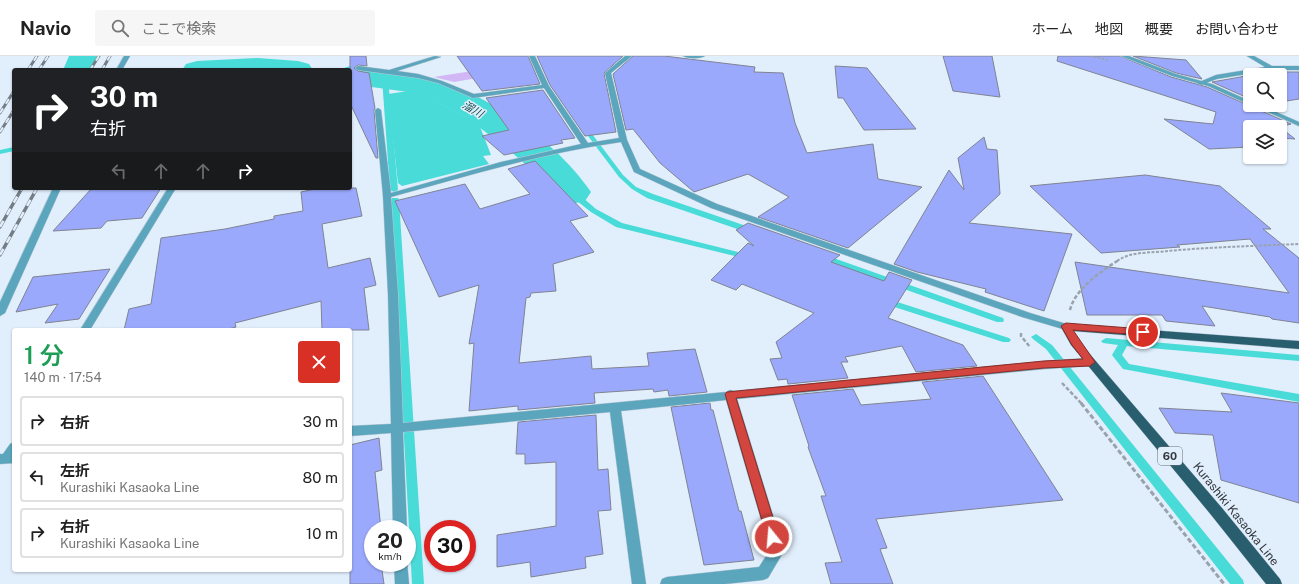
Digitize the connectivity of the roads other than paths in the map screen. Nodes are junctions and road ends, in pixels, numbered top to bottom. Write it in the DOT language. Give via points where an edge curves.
graph roads {
  1 [pos="127,56"];
  2 [pos="532,56"];
  3 [pos="629,56"];
  4 [pos="686,56"];
  5 [pos="702,56"];
  6 [pos="1124,56"];
  7 [pos="1250,56"];
  8 [pos="438,57"];
  9 [pos="120,68"];
  10 [pos="358,68"];
  11 [pos="1271,68"];
  12 [pos="1287,68"];
  13 [pos="1299,68"];
  14 [pos="388,72"];
  15 [pos="1243,73"];
  16 [pos="1200,83"];
  17 [pos="546,86"];
  18 [pos="1243,100"];
  19 [pos="378,110"];
  20 [pos="1271,112"];
  21 [pos="1299,124"];
  22 [pos="622,140"];
  23 [pos="585,144"];
  24 [pos="56,190"];
  25 [pos="171,190"];
  26 [pos="387,196"];
  27 [pos="0,313"];
  28 [pos="1066,326"];
  29 [pos="86,328"];
  30 [pos="1299,345"];
  31 [pos="1090,362"];
  32 [pos="730,394"];
  33 [pos="615,406"];
  34 [pos="401,427"];
  35 [pos="352,431"];
  36 [pos="400,520"];
  37 [pos="401,572"];
  38 [pos="402,584"];
  39 [pos="639,584"];
  40 [pos="667,584"];
  41 [pos="1275,584"];
  1 -- 9 [label="street"];
  2 -- 17 [label="street"];
  3 -- 22 [label="street" via="608,73"];
  4 -- 5 [label="street"];
  6 -- 16 [label="street"];
  7 -- 11 [label="street"];
  8 -- 14 [label="street"];
  10 -- 14 [label="street"];
  12 -- 13 [label="street"];
  14 -- 17 [label="street" via="440,82 473,96"];
  15 -- 16 [label="street" via="1216,77"];
  16 -- 18 [label="street"];
  17 -- 23 [label="street"];
  19 -- 26 [label="street"];
  20 -- 21 [label="street"];
  22 -- 23 [label="street"];
  22 -- 28 [label="street" via="637,170 714,206 1026,315"];
  23 -- 26 [label="street"];
  24 -- 27 [label="street"];
  25 -- 29 [label="street"];
  26 -- 34 [label="street"];
  28 -- 30 [label="main road"];
  28 -- 31 [label="main road, Kurashiki Kasaoka Line / 60"];
  31 -- 32 [label="street" via="1044,364"];
  31 -- 41 [label="main road, Kurashiki Kasaoka Line / 60"];
  32 -- 33 [label="street"];
  32 -- 40 [label="street" via="777,551 763,573"];
  33 -- 34 [label="street"];
  33 -- 39 [label="street"];
  34 -- 35 [label="street"];
  34 -- 36 [label="street"];
  37 -- 38 [label="street"];
}
